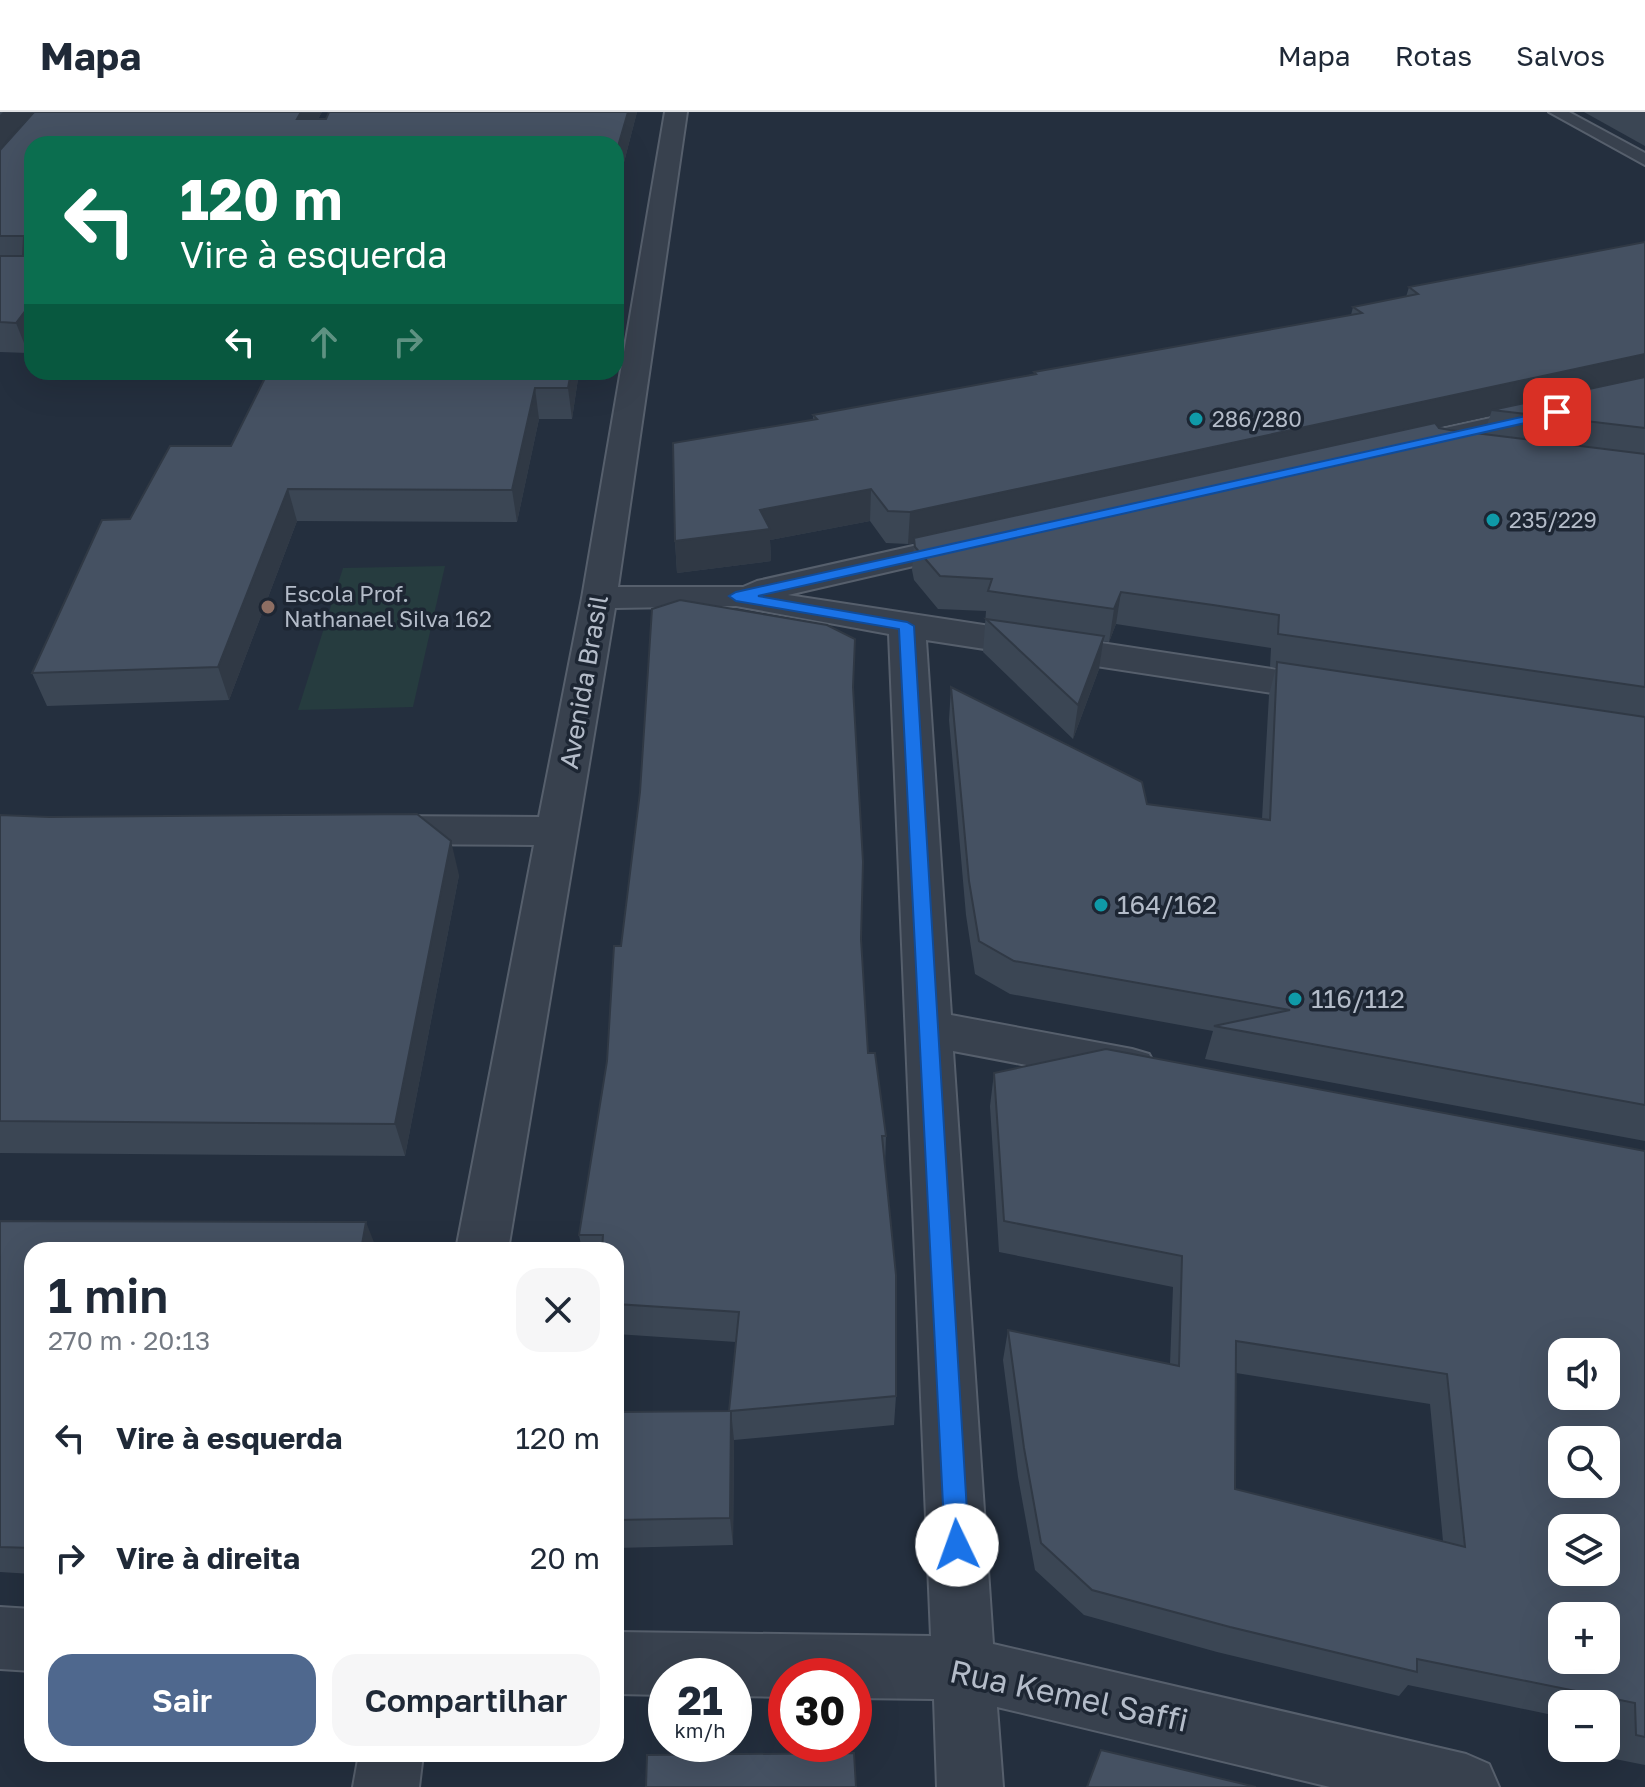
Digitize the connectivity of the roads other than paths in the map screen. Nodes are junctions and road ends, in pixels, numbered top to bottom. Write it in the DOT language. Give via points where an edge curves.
graph roads {
  1 [pos="676,112"];
  2 [pos="1557,112"];
  3 [pos="1645,160"];
  4 [pos="1645,393"];
  5 [pos="1504,457"];
  6 [pos="996,538"];
  7 [pos="736,596"];
  8 [pos="599,598"];
  9 [pos="907,626"];
  10 [pos="1362,695"];
  11 [pos="335,830"];
  12 [pos="558,831"];
  13 [pos="930,1029"];
  14 [pos="1179,1076"];
  15 [pos="483,1242"];
  16 [pos="0,1638"];
  17 [pos="24,1640"];
  18 [pos="624,1663"];
  19 [pos="964,1668"];
  20 [pos="390,1762"];
  21 [pos="386,1787"];
  22 [pos="970,1787"];
  23 [pos="1466,1787"];
  1 -- 8 [label="street, Avenida Brasil" via="638,276"];
  2 -- 3 [label="lane"];
  4 -- 5 [label="street" via="1394,448"];
  6 -- 7 [label="street"];
  7 -- 8 [label="street"];
  7 -- 9 [label="street"];
  8 -- 12 [label="street, Avenida Brasil"];
  9 -- 10 [label="street"];
  9 -- 13 [label="street"];
  11 -- 12 [label="street"];
  12 -- 15 [label="street, Avenida Brasil"];
  13 -- 14 [label="street"];
  13 -- 19 [label="street"];
  16 -- 17 [label="street"];
  18 -- 19 [label="street, Rua Kemel Saffi"];
  19 -- 22 [label="street"];
  19 -- 23 [label="street, Rua Kemel Saffi"];
  20 -- 21 [label="street"];
}
